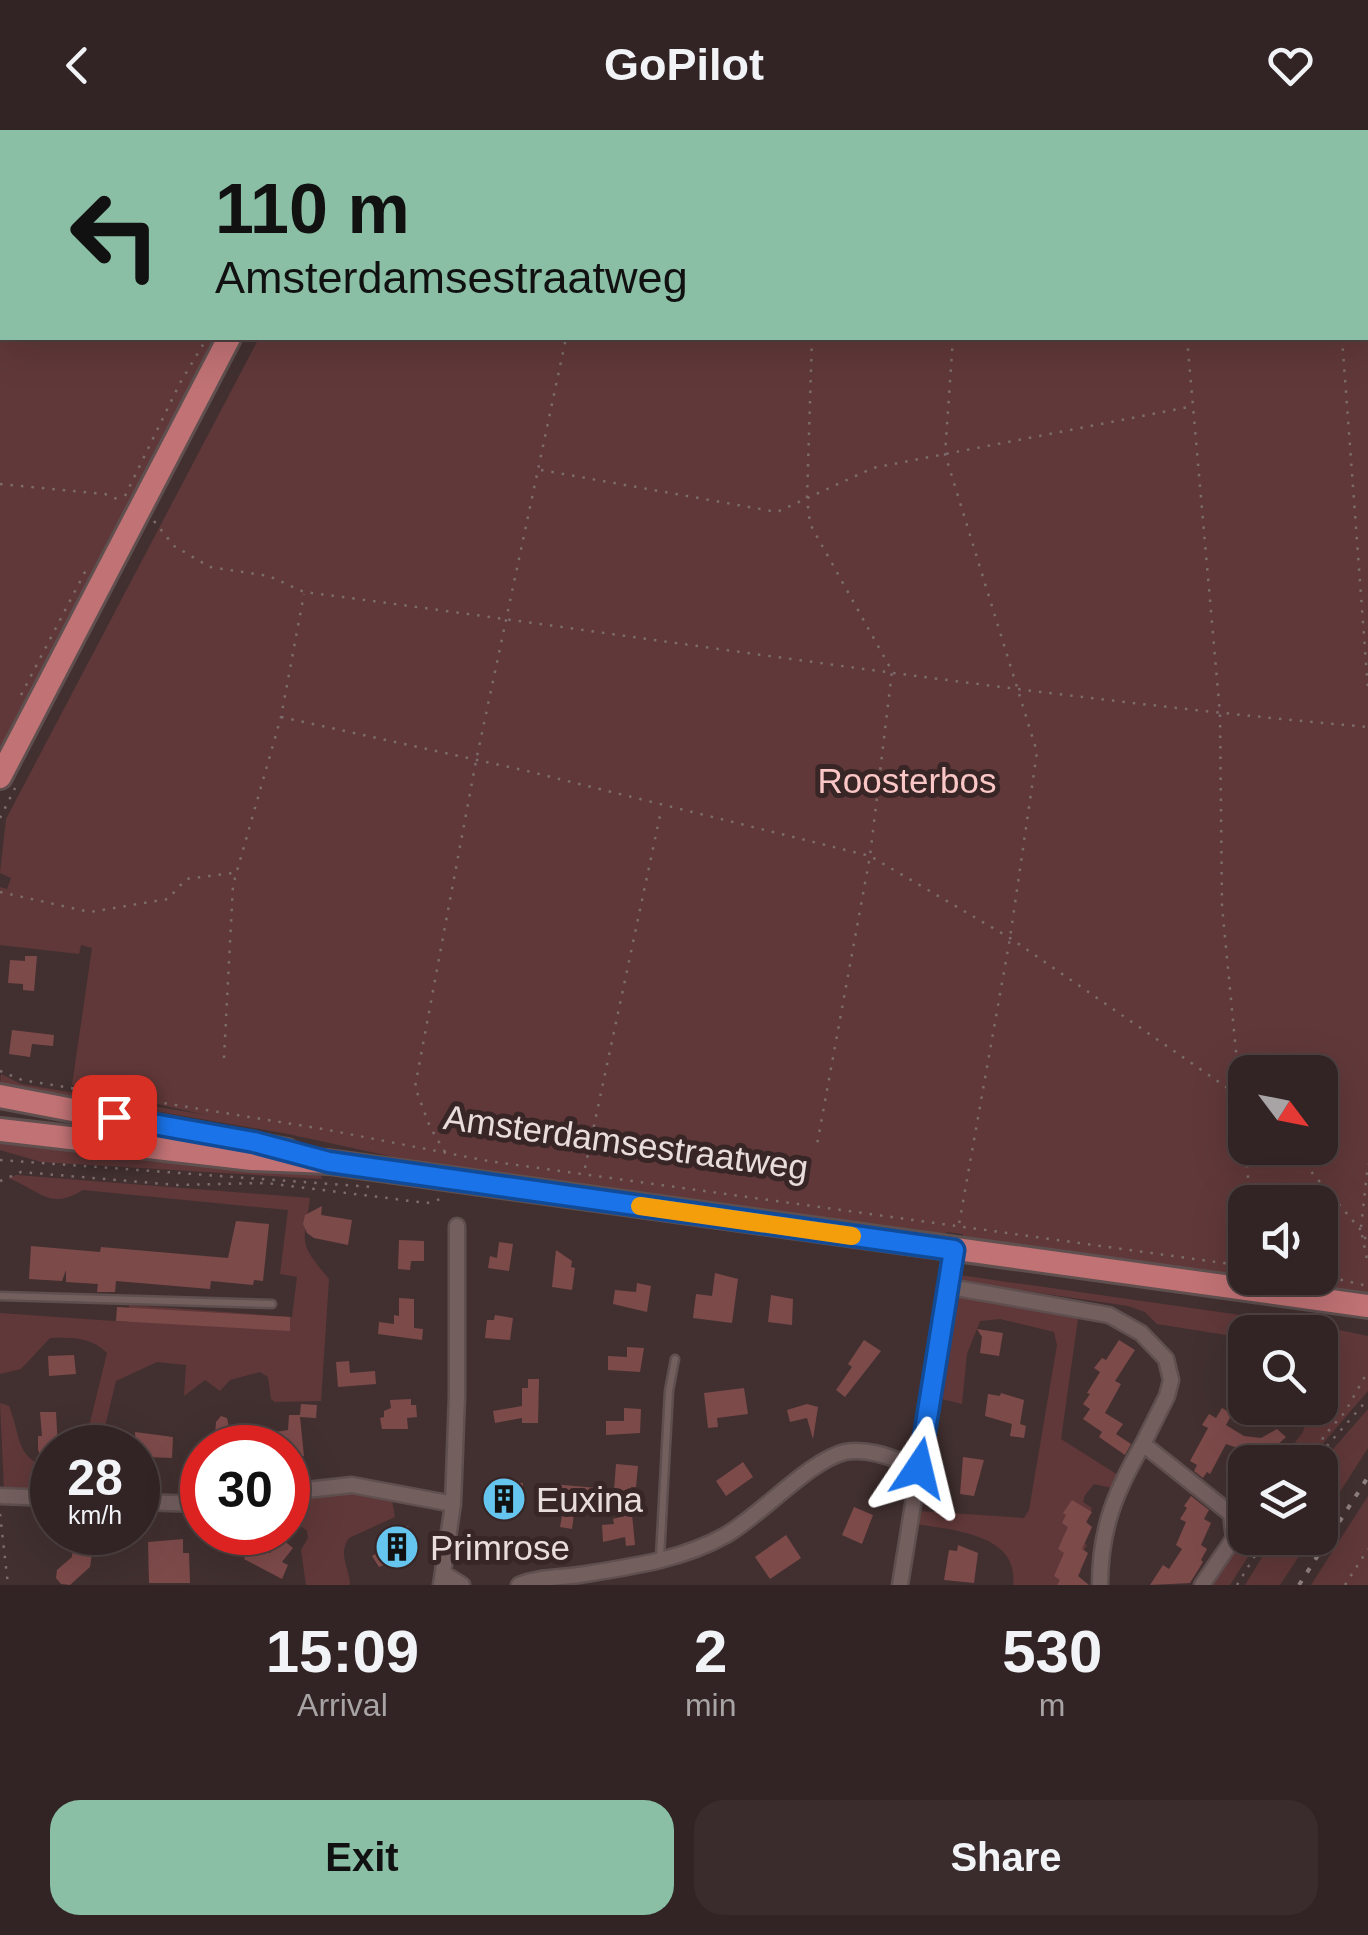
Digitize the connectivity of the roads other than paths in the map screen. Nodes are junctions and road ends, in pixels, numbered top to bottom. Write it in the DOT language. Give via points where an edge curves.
graph roads {
  1 [pos="228,340"];
  2 [pos="0,777"];
  3 [pos="0,1096"];
  4 [pos="0,1130"];
  5 [pos="329,1162"];
  6 [pos="457,1226"];
  7 [pos="954,1250"];
  8 [pos="950,1287"];
  9 [pos="0,1296"];
  10 [pos="272,1304"];
  11 [pos="1368,1306"];
  12 [pos="674,1360"];
  13 [pos="1142,1444"];
  14 [pos="919,1468"];
  15 [pos="310,1490"];
  16 [pos="0,1496"];
  17 [pos="30,1497"];
  18 [pos="453,1504"];
  19 [pos="1228,1513"];
  20 [pos="1228,1547"];
  21 [pos="660,1560"];
  22 [pos="442,1579"];
  23 [pos="462,1585"];
  24 [pos="519,1585"];
  25 [pos="900,1585"];
  26 [pos="1100,1585"];
  27 [pos="1202,1585"];
  1 -- 2 [label="main road" via="130,506"];
  3 -- 5 [label="main road, Amsterdamsestraatweg"];
  4 -- 5 [label="main road, Amsterdamsestraatweg"];
  5 -- 7 [label="main road, Amsterdamsestraatweg"];
  6 -- 18 [label="street"];
  7 -- 8 [label="street"];
  7 -- 11 [label="main road, Amsterdamsestraatweg"];
  8 -- 13 [label="street" via="1109,1315 1140,1333 1166,1359 1170,1380"];
  8 -- 14 [label="street"];
  9 -- 10 [label="lane"];
  12 -- 21 [label="lane"];
  13 -- 19 [label="street"];
  13 -- 26 [label="street" via="1116,1492 1100,1550"];
  14 -- 21 [label="street" via="874,1452 846,1452 823,1461 726,1535"];
  14 -- 25 [label="street"];
  15 -- 18 [label="street" via="352,1485"];
  16 -- 17 [label="street"];
  18 -- 22 [label="street"];
  20 -- 27 [label="street"];
  21 -- 24 [label="street"];
  22 -- 23 [label="street"];
}
